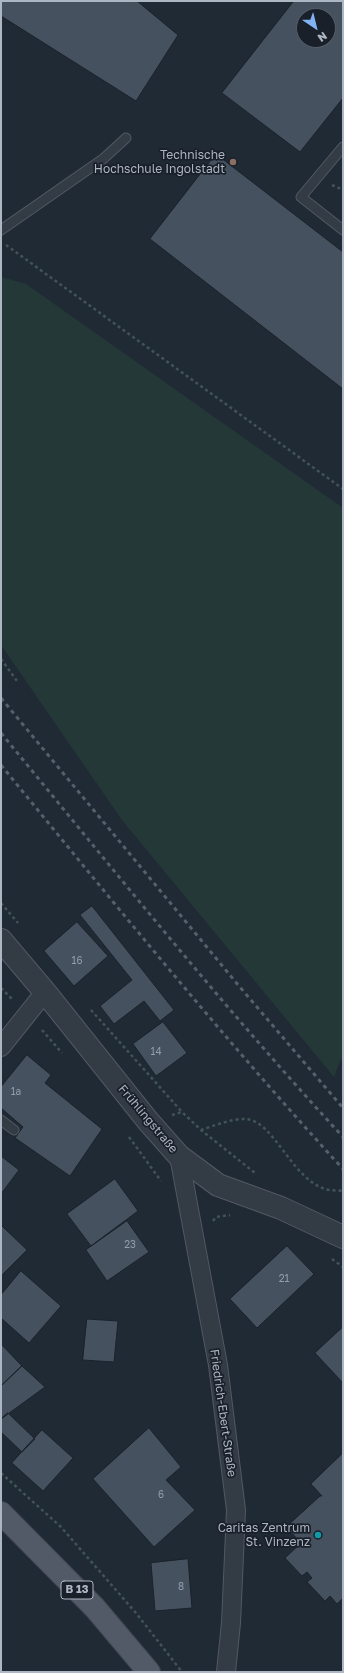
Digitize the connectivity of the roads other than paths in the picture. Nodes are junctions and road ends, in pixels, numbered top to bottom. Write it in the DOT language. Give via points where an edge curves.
graph roads {
  1 [pos="126,138"];
  2 [pos="343,147"];
  3 [pos="1,230"];
  4 [pos="343,230"];
  5 [pos="1,940"];
  6 [pos="45,992"];
  7 [pos="1,1047"];
  8 [pos="1,1120"];
  9 [pos="14,1130"];
  10 [pos="179,1156"];
  11 [pos="343,1237"];
  12 [pos="1,1513"];
  13 [pos="149,1672"];
  14 [pos="226,1672"];
  1 -- 3 [label="lane" via="103,159"];
  2 -- 4 [label="lane" via="301,197"];
  5 -- 6 [label="street, Frühlingstraße"];
  6 -- 7 [label="street"];
  6 -- 10 [label="street, Frühlingstraße"];
  8 -- 9 [label="lane"];
  10 -- 11 [label="street, Frühlingstraße" via="218,1185 281,1208"];
  10 -- 14 [label="street, Friedrich-Ebert-Straße" via="218,1365 236,1510"];
  12 -- 13 [label="main road, B 13" via="95,1608"];
}
